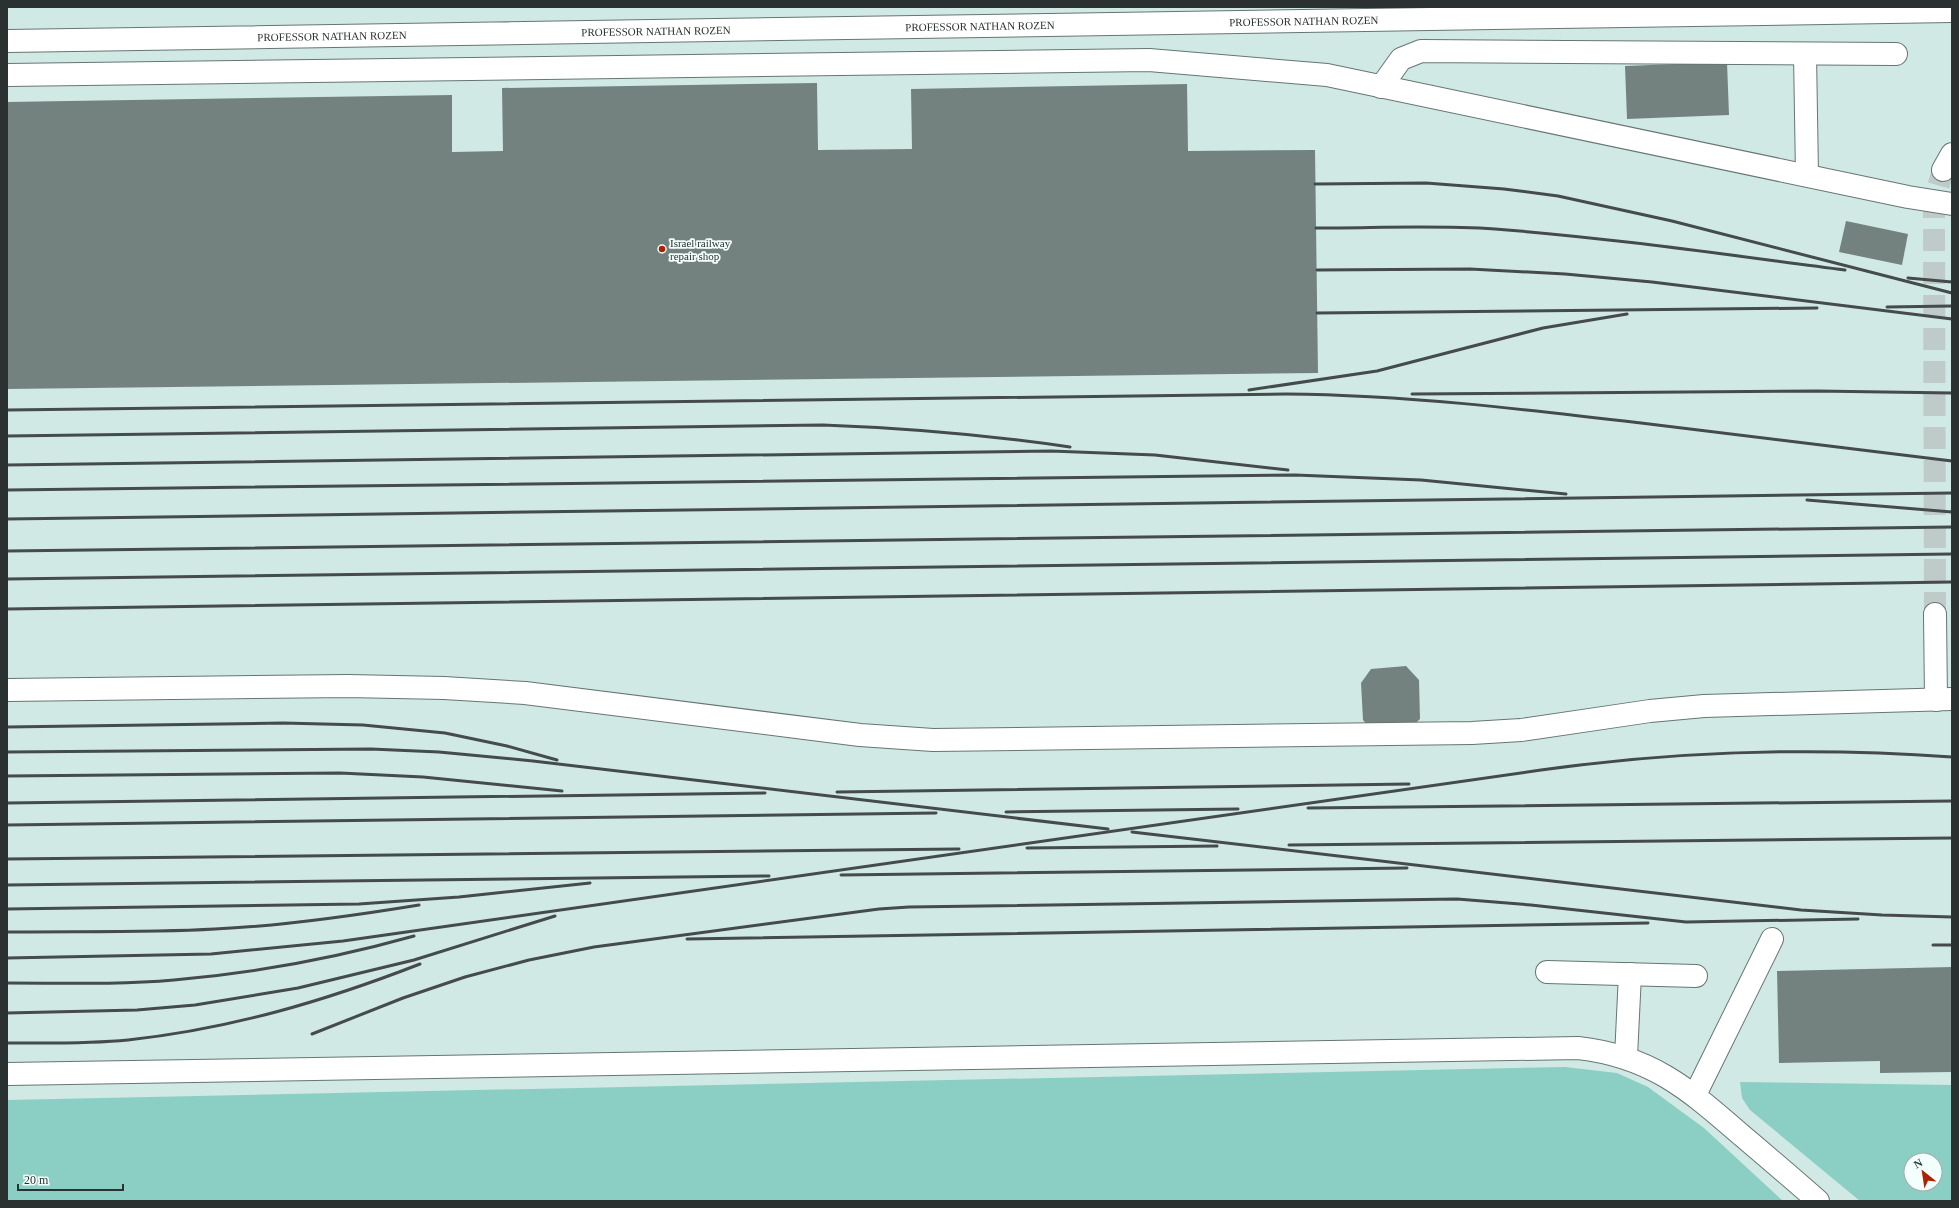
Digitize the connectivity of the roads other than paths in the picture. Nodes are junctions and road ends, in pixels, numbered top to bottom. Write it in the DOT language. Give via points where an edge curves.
graph roads {
  1 [pos="1952,11"];
  2 [pos="7,41"];
  3 [pos="1805,54"];
  4 [pos="1896,54"];
  5 [pos="7,75"];
  6 [pos="1381,87"];
  7 [pos="1807,176"];
  8 [pos="1952,204"];
  9 [pos="1935,614"];
  10 [pos="7,690"];
  11 [pos="1944,700"];
  12 [pos="1772,939"];
  13 [pos="1547,972"];
  14 [pos="1630,974"];
  15 [pos="1696,976"];
  16 [pos="1626,1058"];
  17 [pos="7,1074"];
  18 [pos="1696,1095"];
  19 [pos="1818,1201"];
  1 -- 2 [label="street, PROFESSOR NATHAN ROZEN"];
  3 -- 4 [label="street"];
  3 -- 6 [label="street" via="1421,51 1401,59"];
  3 -- 7 [label="street"];
  5 -- 6 [label="street" via="1149,60 1327,75"];
  6 -- 7 [label="street"];
  7 -- 8 [label="street"];
  9 -- 11 [label="street"];
  10 -- 11 [label="street" via="348,686 444,688 525,693 878,737 950,740 1472,733 1521,730 1650,711 1704,706"];
  12 -- 18 [label="street"];
  13 -- 14 [label="street"];
  14 -- 15 [label="street"];
  14 -- 16 [label="street"];
  16 -- 17 [label="street" via="1595,1050 1561,1048"];
  16 -- 18 [label="street" via="1656,1070"];
  18 -- 19 [label="street"];
}
